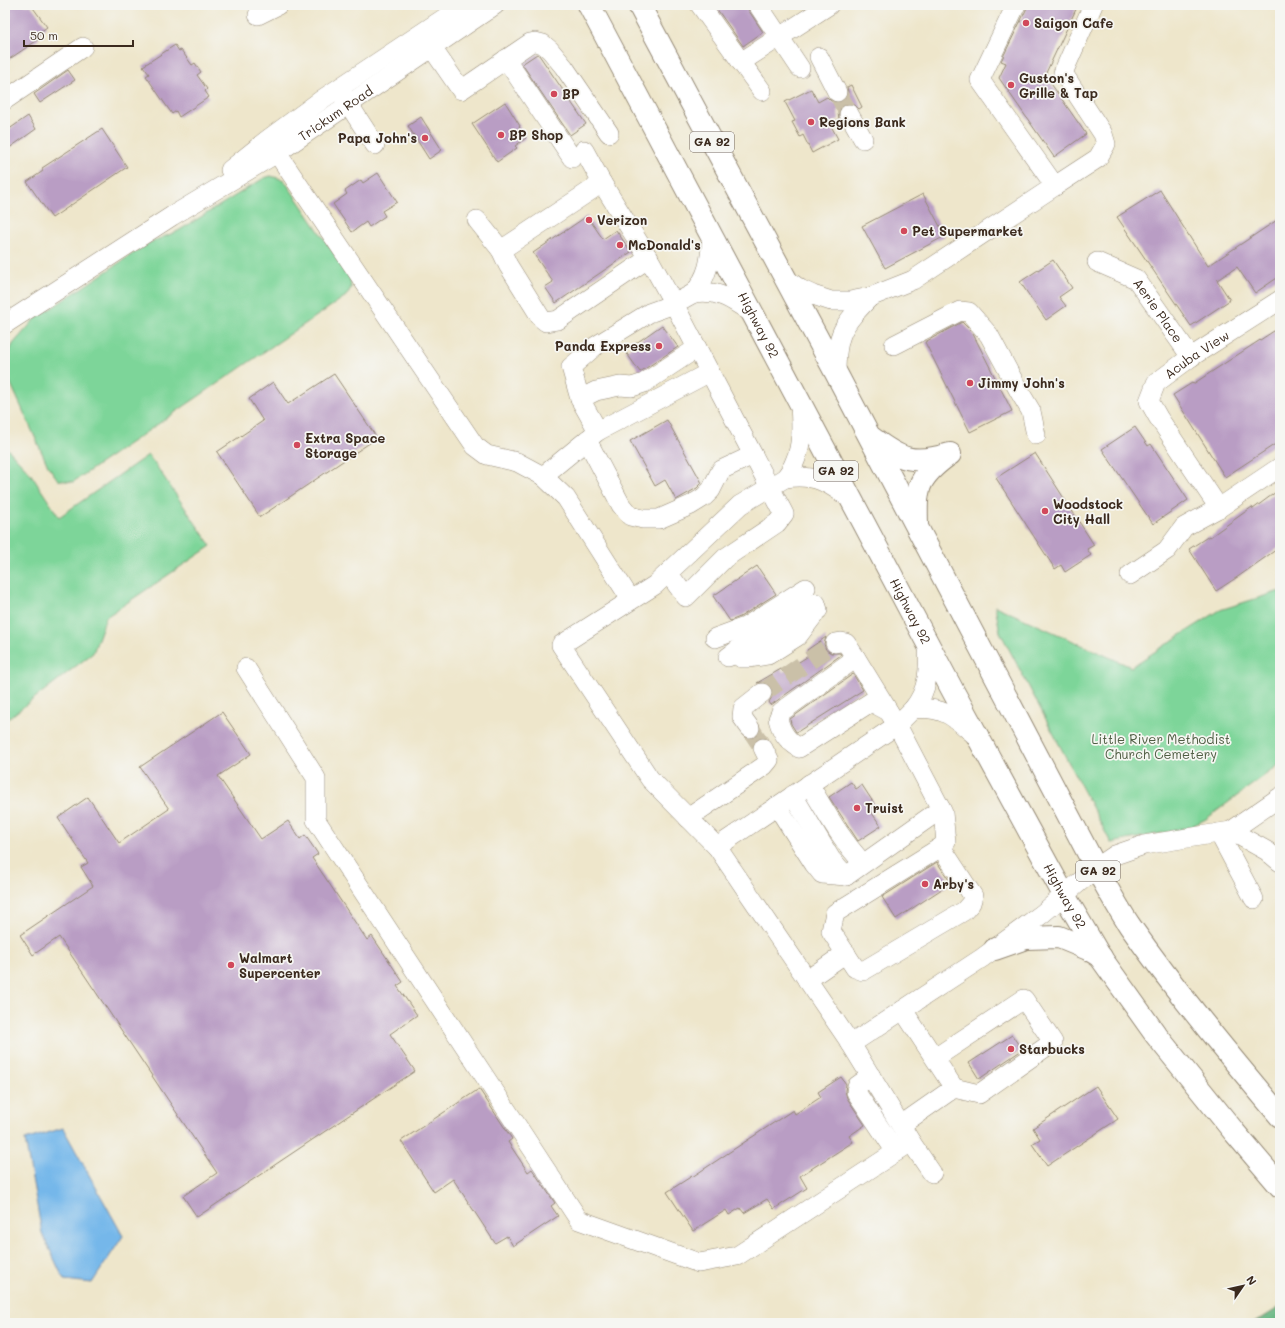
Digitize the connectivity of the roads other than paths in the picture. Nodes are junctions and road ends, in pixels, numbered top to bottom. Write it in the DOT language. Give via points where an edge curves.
graph roads {
  1 [pos="278,5"];
  2 [pos="464,5"];
  3 [pos="495,5"];
  4 [pos="639,5"];
  5 [pos="700,5"];
  6 [pos="758,5"];
  7 [pos="829,5"];
  8 [pos="1016,5"];
  9 [pos="1093,5"];
  10 [pos="589,8"];
  11 [pos="258,15"];
  12 [pos="780,37"];
  13 [pos="83,47"];
  14 [pos="432,48"];
  15 [pos="819,57"];
  16 [pos="506,59"];
  17 [pos="740,62"];
  18 [pos="800,68"];
  19 [pos="338,89"];
  20 [pos="762,91"];
  21 [pos="837,92"];
  22 [pos="5,100"];
  23 [pos="348,105"];
  24 [pos="849,114"];
  25 [pos="609,133"];
  26 [pos="863,139"];
  27 [pos="375,145"];
  28 [pos="277,153"];
  29 [pos="602,183"];
  30 [pos="1055,186"];
  31 [pos="172,216"];
  32 [pos="477,220"];
  33 [pos="712,237"];
  34 [pos="501,250"];
  35 [pos="649,258"];
  36 [pos="1097,262"];
  37 [pos="786,279"];
  38 [pos="694,293"];
  39 [pos="870,297"];
  40 [pos="1280,300"];
  41 [pos="674,304"];
  42 [pos="753,314"];
  43 [pos="5,324"];
  44 [pos="894,345"];
  45 [pos="697,348"];
  46 [pos="1191,357"];
  47 [pos="710,372"];
  48 [pos="836,373"];
  49 [pos="580,399"];
  50 [pos="800,404"];
  51 [pos="1036,435"];
  52 [pos="593,436"];
  53 [pos="869,436"];
  54 [pos="753,455"];
  55 [pos="1280,467"];
  56 [pos="543,476"];
  57 [pos="778,482"];
  58 [pos="851,499"];
  59 [pos="1219,508"];
  60 [pos="917,527"];
  61 [pos="668,573"];
  62 [pos="1130,576"];
  63 [pos="812,599"];
  64 [pos="631,600"];
  65 [pos="836,643"];
  66 [pos="928,644"];
  67 [pos="721,648"];
  68 [pos="856,658"];
  69 [pos="246,668"];
  70 [pos="762,693"];
  71 [pos="913,709"];
  72 [pos="892,718"];
  73 [pos="750,728"];
  74 [pos="978,738"];
  75 [pos="762,748"];
  76 [pos="801,790"];
  77 [pos="1280,797"];
  78 [pos="777,806"];
  79 [pos="941,809"];
  80 [pos="688,818"];
  81 [pos="1225,832"];
  82 [pos="717,847"];
  83 [pos="941,847"];
  84 [pos="1276,852"];
  85 [pos="1096,868"];
  86 [pos="854,870"];
  87 [pos="1064,895"];
  88 [pos="1254,899"];
  89 [pos="995,949"];
  90 [pos="846,953"];
  91 [pos="1101,958"];
  92 [pos="807,980"];
  93 [pos="903,1010"];
  94 [pos="851,1044"];
  95 [pos="935,1058"];
  96 [pos="871,1076"];
  97 [pos="954,1088"];
  98 [pos="1280,1116"];
  99 [pos="901,1125"];
  100 [pos="912,1142"];
  101 [pos="896,1152"];
  102 [pos="932,1173"];
  103 [pos="1280,1186"];
  1 -- 11 [label="street"];
  2 -- 19 [label="street, Trickum Road"];
  3 -- 14 [label="street, Trickum Road"];
  4 -- 37 [label="main road, GA 92"];
  5 -- 17 [label="street"];
  6 -- 12 [label="street"];
  7 -- 12 [label="street"];
  8 -- 30 [label="street" via="980,80"];
  9 -- 30 [label="street" via="1063,73 1103,134 1106,144 1098,158"];
  10 -- 33 [label="main road, Highway 92 / GA 92"];
  12 -- 17 [label="street"];
  12 -- 18 [label="street"];
  13 -- 22 [label="street"];
  14 -- 16 [label="street" via="460,90"];
  14 -- 23 [label="street, Trickum Road"];
  15 -- 21 [label="street"];
  16 -- 25 [label="street" via="530,43 543,44 564,66"];
  16 -- 29 [label="street"];
  17 -- 20 [label="street"];
  19 -- 23 [label="street"];
  19 -- 31 [label="street, Trickum Road" via="267,140"];
  23 -- 27 [label="street"];
  23 -- 28 [label="street, Trickum Road"];
  24 -- 26 [label="street"];
  28 -- 31 [label="street, Trickum Road"];
  28 -- 56 [label="street" via="475,446 487,455 517,462"];
  29 -- 34 [label="street"];
  29 -- 35 [label="street"];
  30 -- 39 [label="street" via="913,280"];
  31 -- 43 [label="street, Trickum Road"];
  32 -- 34 [label="street"];
  33 -- 38 [label="street" via="708,269"];
  33 -- 42 [label="main road, Highway 92 / GA 92"];
  34 -- 35 [label="street" via="541,318 546,322 558,320"];
  35 -- 41 [label="street"];
  36 -- 46 [label="street, Aerie Place" via="1136,279"];
  37 -- 39 [label="street" via="800,289 831,301"];
  37 -- 48 [label="main road, GA 92"];
  38 -- 41 [label="street"];
  38 -- 42 [label="street" via="717,293"];
  39 -- 48 [label="street" via="842,331 838,343"];
  40 -- 46 [label="street, Acuba View"];
  41 -- 45 [label="street"];
  41 -- 49 [label="street" via="649,313 624,328 594,347 571,367"];
  42 -- 50 [label="main road, Highway 92 / GA 92"];
  44 -- 51 [label="street" via="960,311 969,312 989,336 1031,410"];
  45 -- 47 [label="street"];
  45 -- 49 [label="street" via="644,383 596,391"];
  46 -- 59 [label="street, Acuba View" via="1156,383 1149,401"];
  47 -- 52 [label="street"];
  47 -- 54 [label="street"];
  48 -- 53 [label="main road, GA 92"];
  49 -- 52 [label="street"];
  50 -- 57 [label="street" via="801,432 797,455 795,462"];
  50 -- 58 [label="main road, Highway 92 / GA 92"];
  52 -- 54 [label="street" via="622,505 630,516 643,519 659,518 691,505 711,490 721,470"];
  52 -- 56 [label="street"];
  53 -- 60 [label="main road, GA 92"];
  53 -- 60 [label="main road" via="890,452 903,458 934,459 950,454 929,471 920,484 916,506"];
  54 -- 57 [label="street"];
  55 -- 59 [label="street"];
  56 -- 64 [label="street" via="566,498"];
  57 -- 58 [label="street" via="805,476 833,486"];
  57 -- 61 [label="street" via="740,505"];
  57 -- 61 [label="street" via="784,514 777,523 725,558 686,596"];
  58 -- 66 [label="main road, Highway 92 / GA 92"];
  59 -- 62 [label="street" via="1184,527 1167,550"];
  60 -- 85 [label="main road, GA 92"];
  61 -- 64 [label="street" via="655,585"];
  63 -- 67 [label="street" via="753,638"];
  64 -- 80 [label="street" via="562,645 650,780"];
  65 -- 68 [label="street" via="846,643"];
  66 -- 71 [label="street" via="927,683"];
  66 -- 74 [label="main road, Highway 92 / GA 92"];
  68 -- 72 [label="street"];
  68 -- 72 [label="street" via="781,712 778,719 781,730 788,741 799,748 871,702"];
  69 -- 101 [label="street" via="316,778 316,820 579,1220 699,1263 737,1256"];
  70 -- 73 [label="street" via="743,708 742,716"];
  71 -- 72 [label="street"];
  71 -- 74 [label="street" via="932,708 950,715"];
  72 -- 76 [label="street"];
  72 -- 79 [label="street"];
  74 -- 87 [label="main road, Highway 92 / GA 92"];
  75 -- 80 [label="street" via="769,760 764,766"];
  76 -- 78 [label="street"];
  76 -- 86 [label="street" via="832,859"];
  77 -- 81 [label="street"];
  78 -- 82 [label="street"];
  78 -- 86 [label="street" via="822,874"];
  79 -- 83 [label="street" via="946,842"];
  79 -- 86 [label="street"];
  80 -- 82 [label="street"];
  81 -- 84 [label="street"];
  81 -- 85 [label="street" via="1126,850"];
  81 -- 88 [label="street"];
  82 -- 92 [label="street"];
  83 -- 90 [label="street" via="835,913 831,931"];
  83 -- 90 [label="street" via="973,896 964,911 863,971 855,968"];
  85 -- 87 [label="street"];
  85 -- 98 [label="main road, GA 92" via="1129,925 1180,994"];
  87 -- 89 [label="street"];
  87 -- 91 [label="main road, Highway 92 / GA 92"];
  89 -- 91 [label="main road" via="1026,938 1059,937 1088,949"];
  89 -- 93 [label="street"];
  90 -- 92 [label="street"];
  91 -- 103 [label="main road, Highway 92 / GA 92" via="1156,1035"];
  92 -- 94 [label="street"];
  93 -- 94 [label="street"];
  93 -- 95 [label="street"];
  94 -- 96 [label="street"];
  95 -- 97 [label="street"];
  95 -- 97 [label="street" via="1024,999 1053,1042 979,1094"];
  96 -- 99 [label="street"];
  96 -- 101 [label="street" via="857,1086 856,1092"];
  97 -- 99 [label="street"];
  99 -- 100 [label="street"];
  100 -- 101 [label="street"];
  100 -- 102 [label="street"];
}
